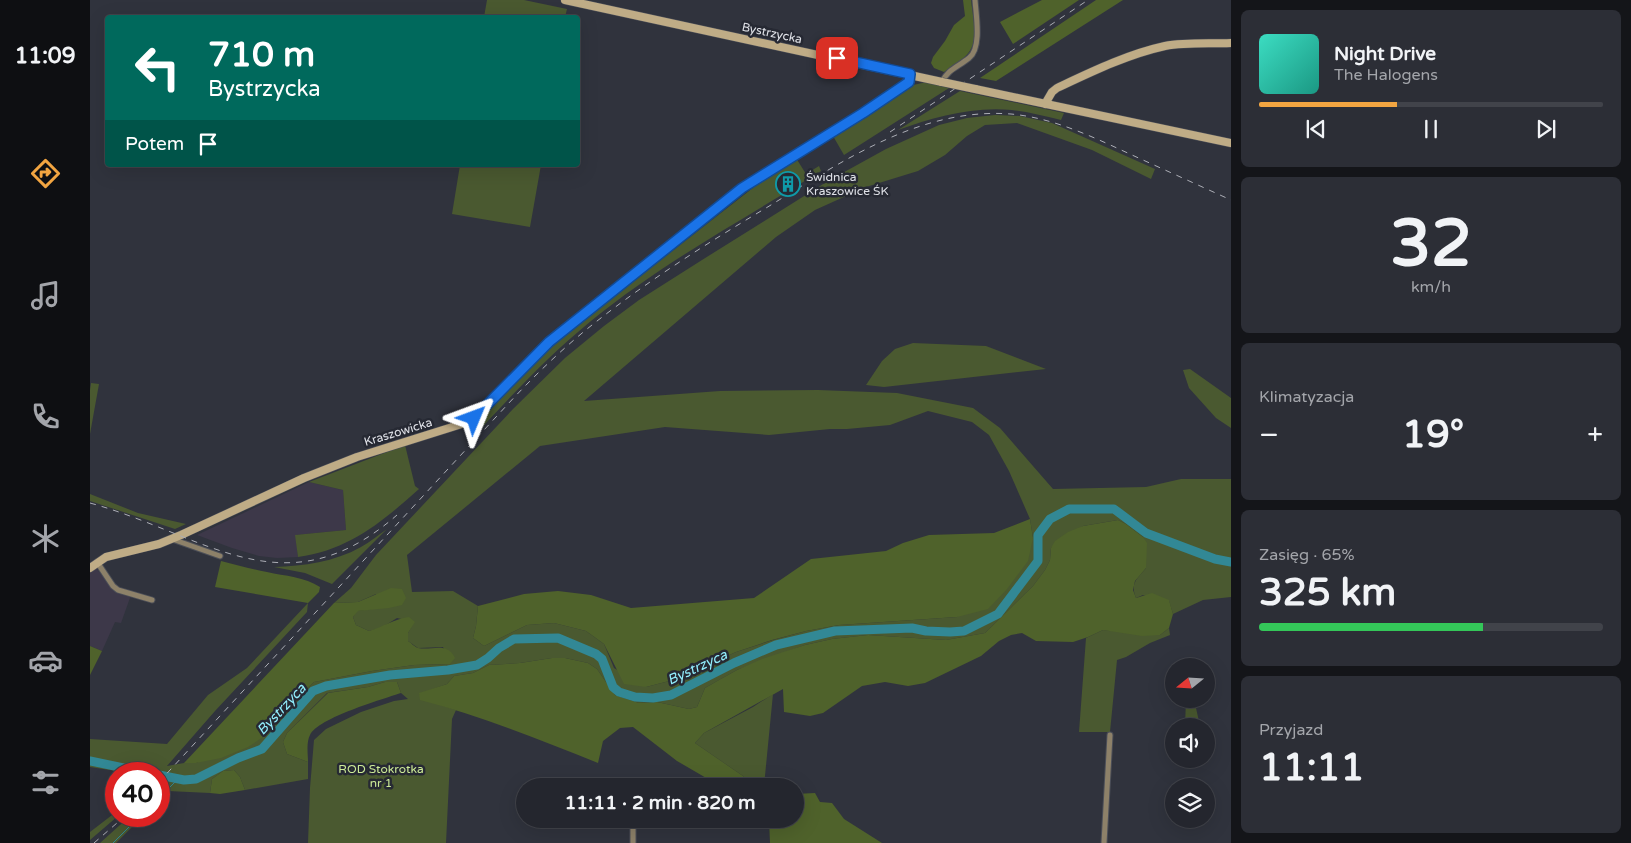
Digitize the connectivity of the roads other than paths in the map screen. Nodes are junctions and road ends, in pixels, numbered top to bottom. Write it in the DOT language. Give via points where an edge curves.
graph roads {
  1 [pos="565,0"];
  2 [pos="975,0"];
  3 [pos="1231,43"];
  4 [pos="910,74"];
  5 [pos="942,82"];
  6 [pos="1045,104"];
  7 [pos="1231,143"];
  8 [pos="172,539"];
  9 [pos="220,556"];
  10 [pos="97,562"];
  11 [pos="90,568"];
  12 [pos="152,600"];
  13 [pos="1110,735"];
  14 [pos="634,828"];
  15 [pos="633,843"];
  16 [pos="1104,843"];
  1 -- 4 [label="street, Bystrzycka"];
  2 -- 5 [label="street" via="975,51 970,58 948,71"];
  3 -- 6 [label="street" via="1183,44 1153,49 1057,88"];
  4 -- 5 [label="street, Bystrzycka"];
  4 -- 8 [label="street, Kraszowicka" via="909,82 886,98 742,188 549,342 474,418 357,456"];
  5 -- 6 [label="street, Bystrzycka, bridge"];
  6 -- 7 [label="street, Bystrzycka"];
  8 -- 9 [label="street"];
  8 -- 10 [label="street, Kraszowicka"];
  10 -- 11 [label="street, Kraszowicka"];
  10 -- 12 [label="street" via="118,590"];
  13 -- 16 [label="street"];
  14 -- 15 [label="street"];
}
